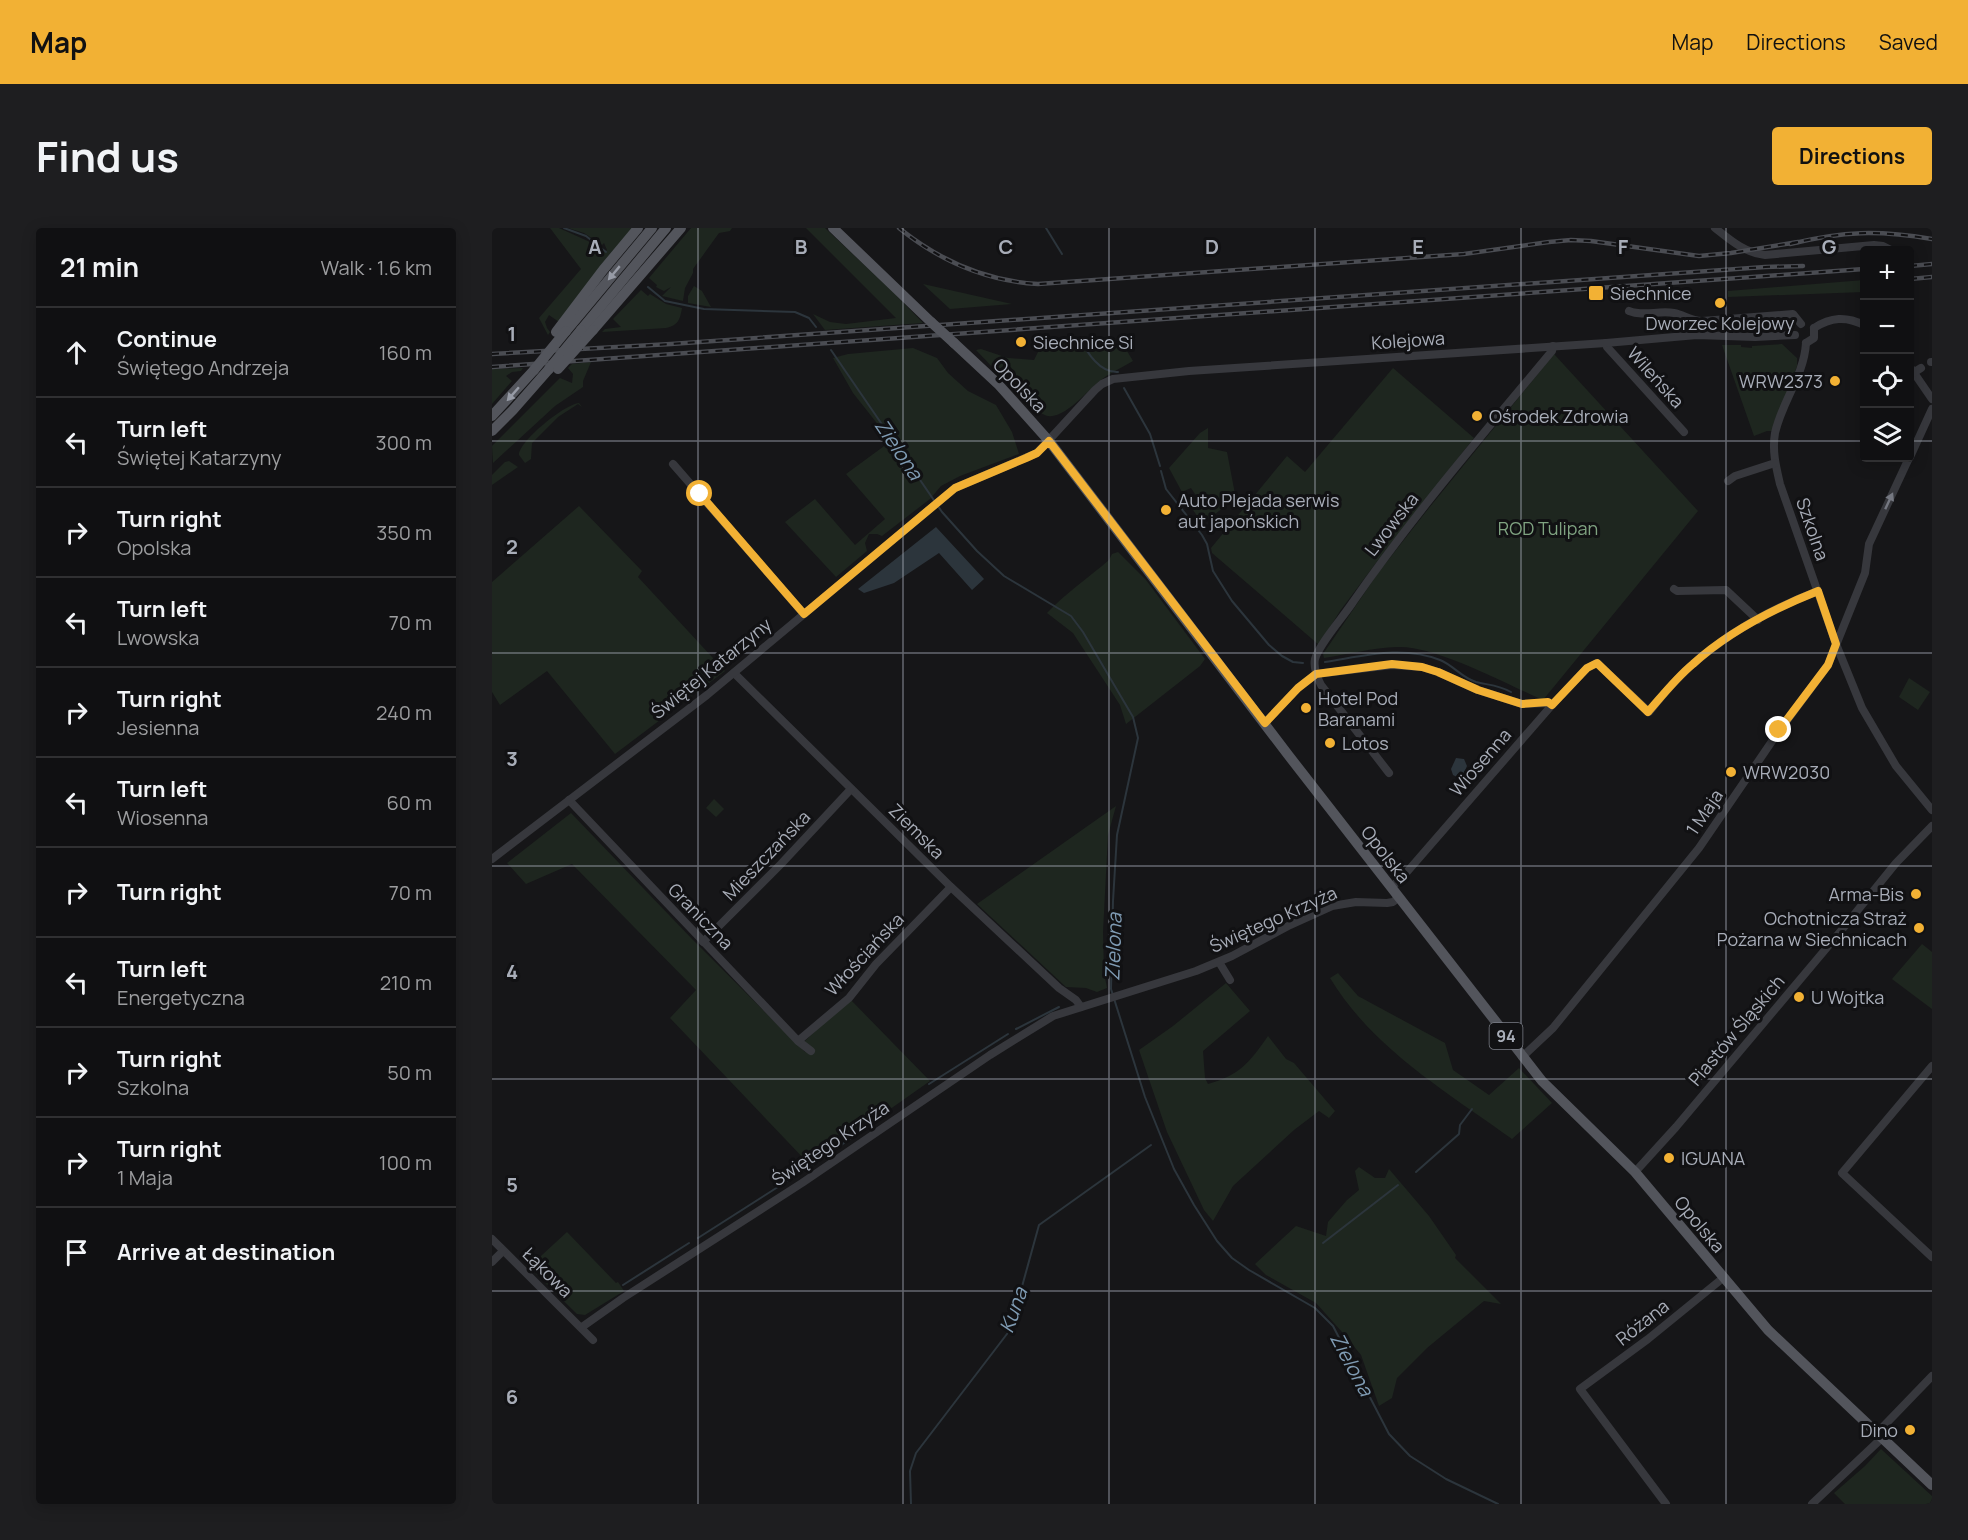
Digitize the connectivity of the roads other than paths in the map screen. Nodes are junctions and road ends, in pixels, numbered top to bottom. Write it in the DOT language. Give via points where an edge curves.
graph roads {
  1 [pos="638,228"];
  2 [pos="652,228"];
  3 [pos="666,228"];
  4 [pos="681,228"];
  5 [pos="833,228"];
  6 [pos="1715,228"];
  7 [pos="1860,247"];
  8 [pos="1629,311"];
  9 [pos="1860,323"];
  10 [pos="1801,324"];
  11 [pos="1814,328"];
  12 [pos="561,331"];
  13 [pos="1795,335"];
  14 [pos="1606,343"];
  15 [pos="1806,343"];
  16 [pos="1553,346"];
  17 [pos="554,369"];
  18 [pos="1915,369"];
  19 [pos="1932,399"];
  20 [pos="1932,409"];
  21 [pos="492,416"];
  22 [pos="492,431"];
  23 [pos="1684,432"];
  24 [pos="1049,441"];
  25 [pos="1914,447"];
  26 [pos="1775,462"];
  27 [pos="1907,462"];
  28 [pos="673,464"];
  29 [pos="1728,481"];
  30 [pos="1674,589"];
  31 [pos="1818,591"];
  32 [pos="804,614"];
  33 [pos="1758,620"];
  34 [pos="1836,644"];
  35 [pos="734,673"];
  36 [pos="1316,674"];
  37 [pos="1552,705"];
  38 [pos="1265,723"];
  39 [pos="1389,773"];
  40 [pos="851,789"];
  41 [pos="569,801"];
  42 [pos="1932,810"];
  43 [pos="1932,826"];
  44 [pos="492,859"];
  45 [pos="951,887"];
  46 [pos="1391,887"];
  47 [pos="1399,897"];
  48 [pos="703,942"];
  49 [pos="1219,962"];
  50 [pos="1230,980"];
  51 [pos="1081,1008"];
  52 [pos="798,1041"];
  53 [pos="810,1051"];
  54 [pos="1522,1057"];
  55 [pos="1932,1066"];
  56 [pos="1635,1172"];
  57 [pos="492,1239"];
  58 [pos="503,1251"];
  59 [pos="1932,1257"];
  60 [pos="492,1262"];
  61 [pos="1723,1278"];
  62 [pos="582,1327"];
  63 [pos="593,1340"];
  64 [pos="1932,1376"];
  65 [pos="1879,1435"];
  66 [pos="1932,1485"];
  67 [pos="1666,1504"];
  68 [pos="1812,1504"];
  1 -- 12 [label="main road"];
  2 -- 12 [label="main road, one-way"];
  3 -- 17 [label="main road, bridge" via="581,330"];
  4 -- 17 [label="main road, bridge"];
  5 -- 24 [label="main road, Opolska / 94, bridge" via="998,384"];
  6 -- 7 [label="street" via="1754,254"];
  8 -- 10 [label="street" via="1637,315 1674,313 1702,321 1793,314"];
  9 -- 11 [label="street" via="1840,318"];
  10 -- 11 [label="street"];
  10 -- 13 [label="street"];
  11 -- 15 [label="street" via="1814,338"];
  12 -- 21 [label="main road, one-way, bridge" via="544,358"];
  13 -- 14 [label="street, Kolejowa" via="1697,335"];
  13 -- 15 [label="street"];
  14 -- 16 [label="street, Kolejowa"];
  14 -- 23 [label="street, Wileńska"];
  15 -- 26 [label="street, Szkolna" via="1803,366 1775,433"];
  16 -- 24 [label="street, Kolejowa" via="1189,371 1113,380 1095,390"];
  16 -- 36 [label="street, Lwowska" via="1373,574 1317,655"];
  17 -- 22 [label="main road"];
  18 -- 19 [label="street"];
  20 -- 25 [label="street, 1 Maja"];
  24 -- 32 [label="street, Świętej Katarzyny" via="1037,453 962,484 946,495"];
  24 -- 38 [label="main road, Opolska / 94"];
  26 -- 29 [label="street"];
  26 -- 31 [label="street, Szkolna"];
  34 -- 27 [label="street, 1 Maja, one-way" via="1865,573 1869,544"];
  28 -- 32 [label="street"];
  30 -- 33 [label="street" via="1726,590"];
  31 -- 33 [label="street"];
  31 -- 34 [label="street, Szkolna"];
  32 -- 35 [label="street, Świętej Katarzyny"];
  33 -- 37 [label="street, Wiosenna" via="1693,663 1648,712 1597,663 1587,668"];
  34 -- 42 [label="street, Szkolna" via="1862,708 1882,744"];
  34 -- 54 [label="street, 1 Maja" via="1828,665 1699,848 1553,1028"];
  35 -- 40 [label="street, Ziemska"];
  35 -- 41 [label="street, Świętej Katarzyny"];
  36 -- 37 [label="street" via="1408,665 1438,672 1522,704"];
  36 -- 38 [label="street"];
  36 -- 39 [label="street"];
  37 -- 46 [label="street, Wiosenna"];
  38 -- 46 [label="main road, Opolska / 94"];
  40 -- 45 [label="street, Ziemska"];
  40 -- 48 [label="street, Mieszczańska"];
  41 -- 44 [label="street, Świętej Katarzyny"];
  41 -- 48 [label="street, Graniczna"];
  43 -- 56 [label="street, Piastów Śląskich" via="1896,863"];
  45 -- 51 [label="street, Ziemska"];
  45 -- 52 [label="street, Włościańska" via="876,964 849,998"];
  46 -- 47 [label="main road, Opolska / 94"];
  47 -- 49 [label="street, Świętego Krzyża" via="1388,903 1332,906"];
  47 -- 54 [label="main road, Opolska / 94"];
  48 -- 52 [label="street, Graniczna"];
  49 -- 50 [label="street"];
  49 -- 51 [label="street, Świętego Krzyża"];
  51 -- 62 [label="street, Świętego Krzyża" via="1053,1016 990,1055"];
  52 -- 53 [label="street, Graniczna"];
  54 -- 56 [label="main road, Opolska / 94"];
  55 -- 59 [label="street" via="1842,1173"];
  56 -- 61 [label="main road, Opolska / 94"];
  57 -- 58 [label="street, Łąkowa"];
  58 -- 60 [label="street"];
  58 -- 62 [label="street, Łąkowa"];
  61 -- 65 [label="main road, Opolska / 94" via="1768,1330"];
  61 -- 67 [label="street, Różana" via="1580,1389"];
  62 -- 63 [label="street, Łąkowa"];
  64 -- 65 [label="street"];
  65 -- 66 [label="main road, Opolska / 94"];
  65 -- 68 [label="street"];
}
